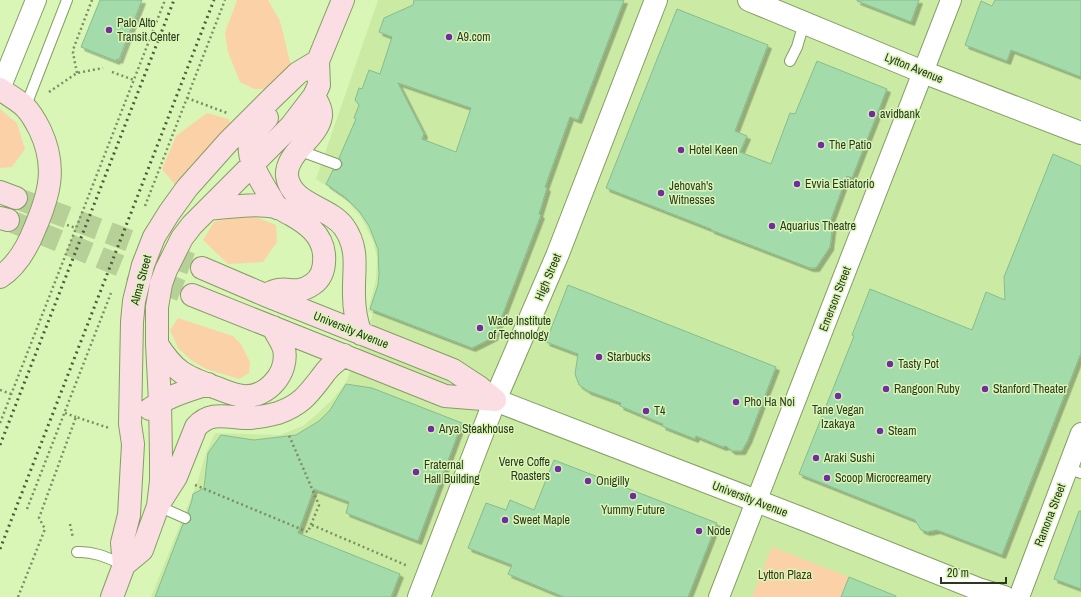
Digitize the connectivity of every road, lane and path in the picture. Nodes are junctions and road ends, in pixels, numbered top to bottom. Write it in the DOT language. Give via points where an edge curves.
graph roads {
  1 [pos="36,0"];
  2 [pos="67,0"];
  3 [pos="92,0"];
  4 [pos="165,0"];
  5 [pos="344,0"];
  6 [pos="656,0"];
  7 [pos="749,0"];
  8 [pos="952,0"];
  9 [pos="804,23"];
  10 [pos="318,61"];
  11 [pos="790,61"];
  12 [pos="102,68"];
  13 [pos="112,72"];
  14 [pos="923,72"];
  15 [pos="77,73"];
  16 [pos="134,80"];
  17 [pos="0,89"];
  18 [pos="314,96"];
  19 [pos="187,98"];
  20 [pos="270,100"];
  21 [pos="25,108"];
  22 [pos="228,113"];
  23 [pos="1081,133"];
  24 [pos="298,150"];
  25 [pos="252,164"];
  26 [pos="336,164"];
  27 [pos="277,208"];
  28 [pos="208,209"];
  29 [pos="67,225"];
  30 [pos="76,228"];
  31 [pos="202,268"];
  32 [pos="0,277"];
  33 [pos="192,295"];
  34 [pos="265,295"];
  35 [pos="273,327"];
  36 [pos="361,334"];
  37 [pos="157,344"];
  38 [pos="344,355"];
  39 [pos="208,384"];
  40 [pos="0,390"];
  41 [pos="11,394"];
  42 [pos="495,400"];
  43 [pos="160,402"];
  44 [pos="279,412"];
  45 [pos="65,413"];
  46 [pos="76,417"];
  47 [pos="0,423"];
  48 [pos="107,428"];
  49 [pos="1081,433"];
  50 [pos="133,444"];
  51 [pos="1074,471"];
  52 [pos="176,478"];
  53 [pos="756,502"];
  54 [pos="158,506"];
  55 [pos="186,518"];
  56 [pos="311,525"];
  57 [pos="77,552"];
  58 [pos="124,565"];
  59 [pos="427,574"];
  60 [pos="18,597"];
  61 [pos="112,597"];
  62 [pos="419,597"];
  63 [pos="719,597"];
  64 [pos="1004,597"];
  65 [pos="1019,597"];
  1 -- 17 [label="street"];
  2 -- 21 [label="lane"];
  3 -- 15 [label="path" via="74,47"];
  4 -- 16 [label="path"];
  5 -- 10 [label="main road, Alma Street"];
  6 -- 42 [label="street, High Street" via="557,256"];
  7 -- 9 [label="street, Lytton Avenue"];
  8 -- 14 [label="street, Emerson Street"];
  9 -- 11 [label="lane"];
  9 -- 14 [label="street, Lytton Avenue"];
  10 -- 18 [label="main road, Alma Street" via="319,85"];
  10 -- 20 [label="main road, Alma Street" via="298,73"];
  12 -- 15 [label="path"];
  13 -- 16 [label="path"];
  14 -- 23 [label="street, Lytton Avenue"];
  14 -- 53 [label="street, Emerson Street"];
  15 -- 21 [label="path"];
  16 -- 30 [label="path"];
  17 -- 21 [label="main road"];
  18 -- 24 [label="main road" via="321,116 315,129"];
  18 -- 25 [label="main road, Alma Street" via="291,126"];
  19 -- 22 [label="path"];
  20 -- 25 [label="main road" via="268,117 252,137 249,151"];
  20 -- 50 [label="main road, Alma Street" via="187,188 154,237 143,265 134,301 130,424"];
  21 -- 32 [label="main road" via="36,122 47,149 50,181 48,194 32,234 20,257 11,269"];
  24 -- 26 [label="lane"];
  24 -- 36 [label="main road" via="288,166 287,175 292,189 303,200 336,218 350,239 355,262 356,320"];
  25 -- 27 [label="main road"];
  25 -- 28 [label="main road, Alma Street"];
  27 -- 28 [label="main road" via="247,206"];
  27 -- 34 [label="main road" via="312,228 321,242 324,264 319,278 300,291 276,290"];
  28 -- 37 [label="main road, Alma Street" via="182,238 166,270 157,307"];
  29 -- 30 [label="path"];
  30 -- 41 [label="path"];
  31 -- 34 [label="main road, University Avenue"];
  33 -- 35 [label="main road, University Avenue"];
  34 -- 36 [label="main road, University Avenue"];
  35 -- 38 [label="main road, University Avenue"];
  35 -- 39 [label="main road" via="284,350 284,358 283,368 272,385 260,393 243,396"];
  36 -- 42 [label="main road, University Avenue" via="453,370"];
  37 -- 39 [label="main road" via="166,359 177,369 192,379"];
  37 -- 43 [label="main road, Alma Street"];
  38 -- 42 [label="main road, University Avenue" via="446,396"];
  38 -- 44 [label="main road" via="324,373 305,398"];
  39 -- 43 [label="main road"];
  40 -- 41 [label="path"];
  41 -- 47 [label="path"];
  42 -- 53 [label="street, University Avenue"];
  42 -- 59 [label="street, High Street"];
  43 -- 50 [label="main road" via="145,415"];
  43 -- 54 [label="main road, Alma Street" via="161,481"];
  44 -- 52 [label="main road" via="254,418 213,416 201,422 196,427"];
  44 -- 56 [label="path" via="319,505"];
  45 -- 46 [label="path"];
  46 -- 48 [label="path"];
  46 -- 60 [label="path" via="39,518 46,529"];
  49 -- 51 [label="street, Ramona Street"];
  50 -- 58 [label="main road, Alma Street" via="129,514 122,543"];
  51 -- 65 [label="street, Ramona Street"];
  52 -- 54 [label="main road"];
  52 -- 56 [label="path" via="308,532"];
  53 -- 63 [label="street, Emerson Street"];
  53 -- 64 [label="street, University Avenue"];
  54 -- 55 [label="lane"];
  54 -- 58 [label="main road, Alma Street" via="142,550"];
  56 -- 59 [label="path"];
  57 -- 58 [label="lane" via="99,554"];
  58 -- 61 [label="main road, Alma Street"];
  59 -- 62 [label="street, High Street"];
}
